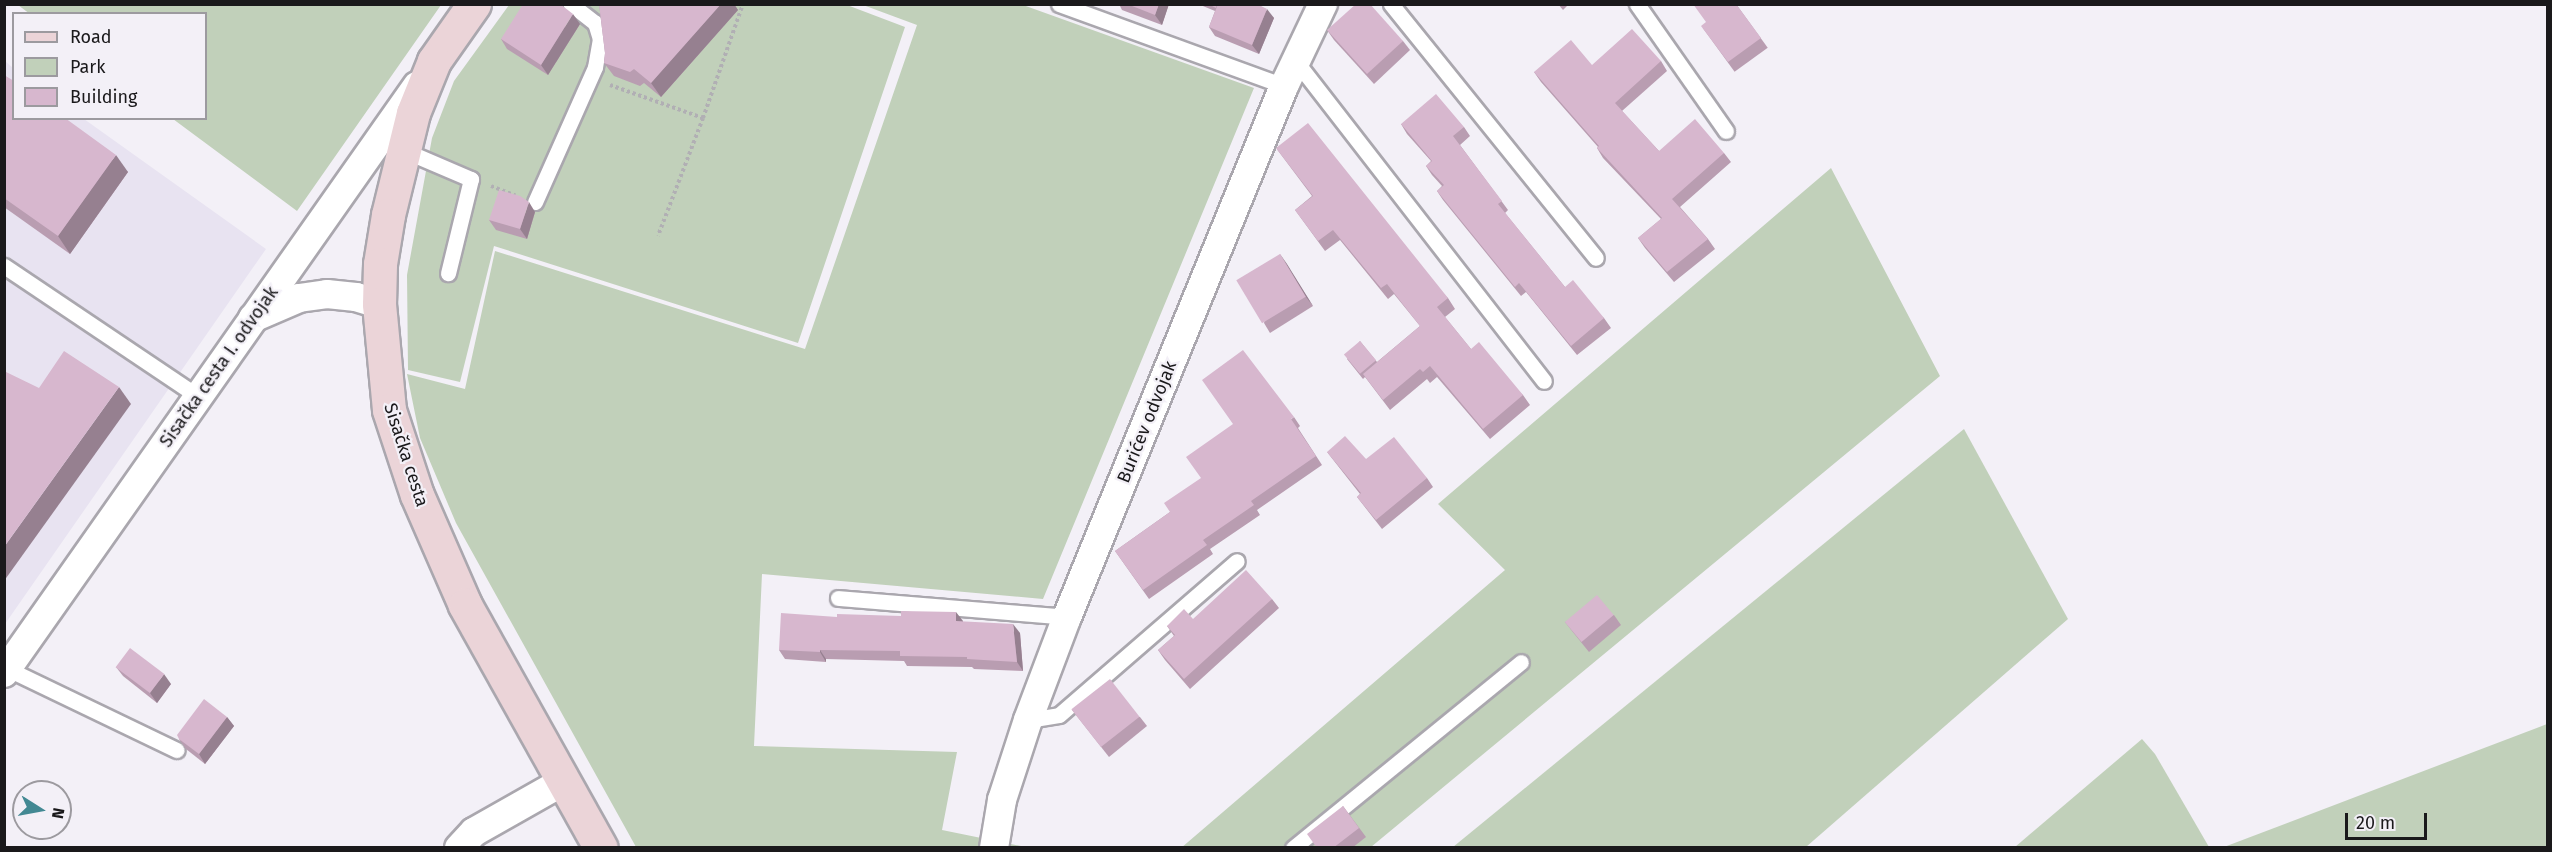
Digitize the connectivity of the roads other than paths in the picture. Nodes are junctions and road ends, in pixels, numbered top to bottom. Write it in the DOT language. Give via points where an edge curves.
graph roads {
  1 [pos="474,4"];
  2 [pos="571,4"];
  3 [pos="1059,4"];
  4 [pos="1323,4"];
  5 [pos="1391,4"];
  6 [pos="1637,4"];
  7 [pos="434,61"];
  8 [pos="1290,73"];
  9 [pos="1726,131"];
  10 [pos="403,150"];
  11 [pos="535,202"];
  12 [pos="1596,258"];
  13 [pos="4,266"];
  14 [pos="448,273"];
  15 [pos="379,304"];
  16 [pos="253,318"];
  17 [pos="1545,381"];
  18 [pos="199,397"];
  19 [pos="1237,561"];
  20 [pos="838,598"];
  21 [pos="1067,618"];
  22 [pos="1521,662"];
  23 [pos="6,671"];
  24 [pos="1028,720"];
  25 [pos="176,750"];
  26 [pos="564,781"];
  27 [pos="459,848"];
  28 [pos="601,848"];
  29 [pos="994,848"];
  30 [pos="1293,848"];
  1 -- 7 [label="main road, Sisačka cesta"];
  2 -- 11 [label="lane" via="595,23 600,39 595,67"];
  3 -- 8 [label="lane"];
  4 -- 8 [label="street, Burićev odvojak"];
  5 -- 12 [label="lane"];
  6 -- 9 [label="lane"];
  7 -- 10 [label="main road, Sisačka cesta"];
  7 -- 16 [label="street, Sisačka cesta I. odvojak"];
  8 -- 17 [label="lane"];
  8 -- 21 [label="street, Burićev odvojak"];
  10 -- 14 [label="lane" via="471,179"];
  10 -- 15 [label="main road, Sisačka cesta" via="386,225"];
  13 -- 18 [label="lane"];
  15 -- 16 [label="street" via="327,294 298,298"];
  15 -- 26 [label="main road, Sisačka cesta" via="389,410 417,495 465,605"];
  16 -- 18 [label="street, Sisačka cesta I. odvojak"];
  18 -- 23 [label="street, Sisačka cesta I. odvojak"];
  19 -- 24 [label="lane" via="1059,716"];
  20 -- 21 [label="lane"];
  21 -- 24 [label="street, Burićev odvojak"];
  22 -- 30 [label="lane"];
  23 -- 25 [label="lane"];
  24 -- 29 [label="street, Burićev odvojak" via="1002,800"];
  26 -- 27 [label="street" via="474,832"];
  26 -- 28 [label="main road, Sisačka cesta"];
}
